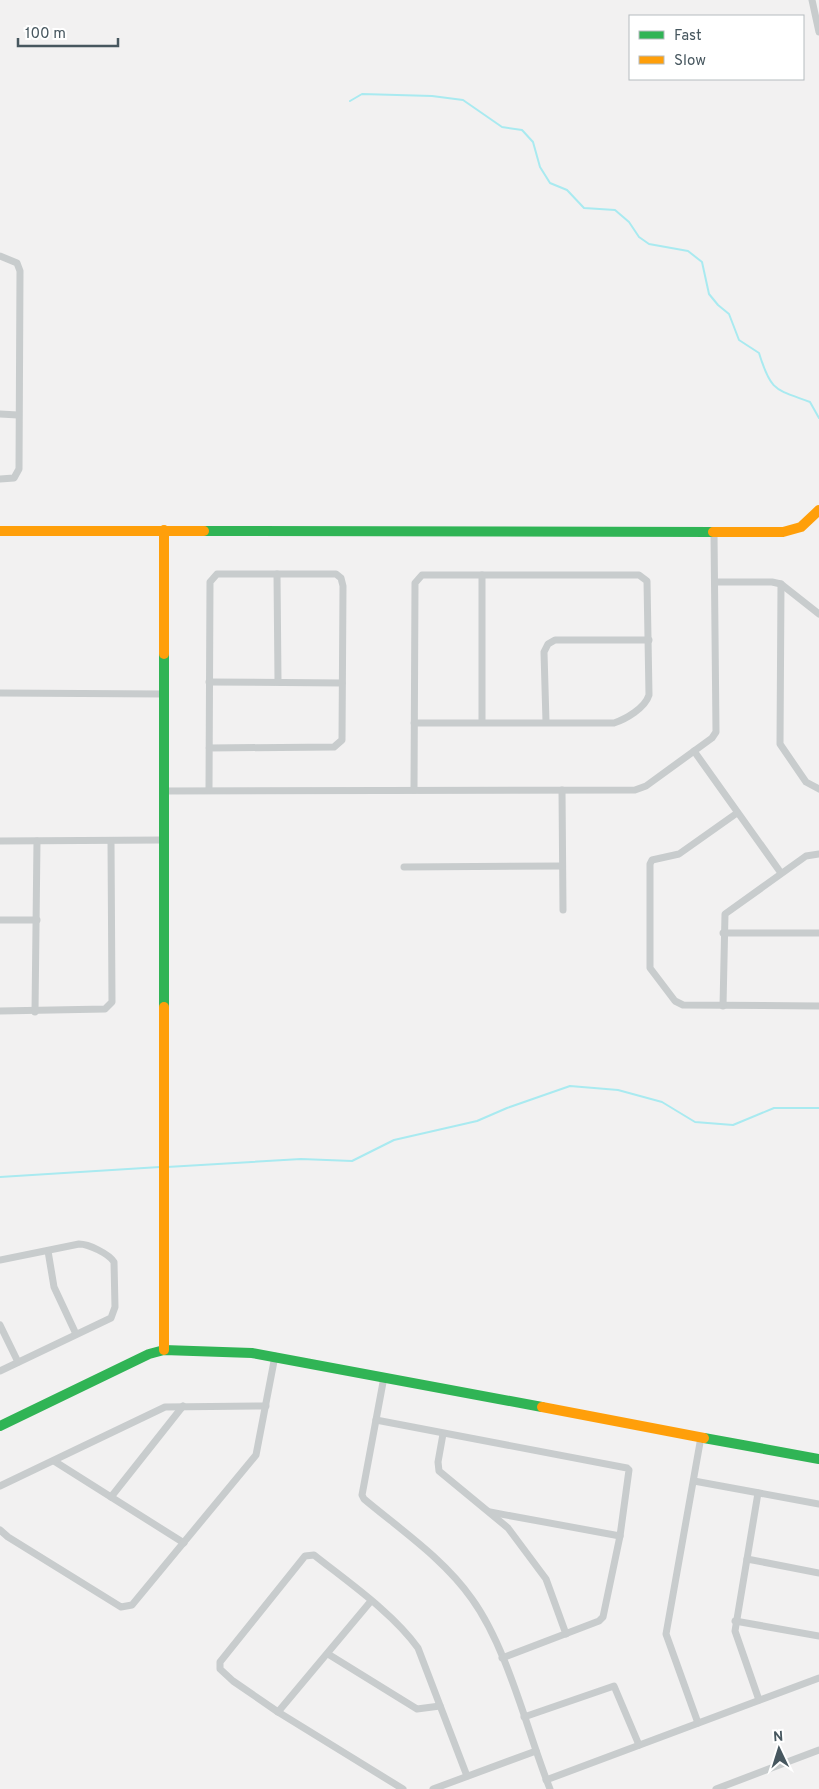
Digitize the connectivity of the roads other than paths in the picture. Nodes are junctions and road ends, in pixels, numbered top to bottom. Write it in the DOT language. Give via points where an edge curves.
graph roads {
  1 [pos="812,0"];
  2 [pos="819,32"];
  3 [pos="0,256"];
  4 [pos="0,414"];
  5 [pos="18,415"];
  6 [pos="0,479"];
  7 [pos="819,510"];
  8 [pos="164,530"];
  9 [pos="0,531"];
  10 [pos="714,533"];
  11 [pos="277,574"];
  12 [pos="482,575"];
  13 [pos="716,582"];
  14 [pos="781,584"];
  15 [pos="819,614"];
  16 [pos="649,640"];
  17 [pos="278,681"];
  18 [pos="209,682"];
  19 [pos="342,683"];
  20 [pos="0,694"];
  21 [pos="163,694"];
  22 [pos="482,722"];
  23 [pos="546,722"];
  24 [pos="414,723"];
  25 [pos="209,748"];
  26 [pos="694,751"];
  27 [pos="209,789"];
  28 [pos="819,789"];
  29 [pos="163,790"];
  30 [pos="414,790"];
  31 [pos="562,790"];
  32 [pos="737,814"];
  33 [pos="163,840"];
  34 [pos="0,841"];
  35 [pos="37,841"];
  36 [pos="111,842"];
  37 [pos="819,854"];
  38 [pos="562,866"];
  39 [pos="404,867"];
  40 [pos="781,872"];
  41 [pos="563,910"];
  42 [pos="0,920"];
  43 [pos="36,920"];
  44 [pos="723,933"];
  45 [pos="819,933"];
  46 [pos="722,1006"];
  47 [pos="819,1006"];
  48 [pos="0,1011"];
  49 [pos="35,1012"];
  50 [pos="48,1250"];
  51 [pos="0,1260"];
  52 [pos="0,1325"];
  53 [pos="76,1334"];
  54 [pos="164,1350"];
  55 [pos="275,1356"];
  56 [pos="18,1362"];
  57 [pos="0,1371"];
  58 [pos="384,1377"];
  59 [pos="183,1406"];
  60 [pos="266,1406"];
  61 [pos="376,1420"];
  62 [pos="0,1426"];
  63 [pos="443,1434"];
  64 [pos="701,1437"];
  65 [pos="819,1459"];
  66 [pos="54,1461"];
  67 [pos="694,1481"];
  68 [pos="0,1486"];
  69 [pos="758,1492"];
  70 [pos="111,1497"];
  71 [pos="819,1504"];
  72 [pos="488,1512"];
  73 [pos="0,1530"];
  74 [pos="620,1536"];
  75 [pos="184,1543"];
  76 [pos="747,1559"];
  77 [pos="819,1573"];
  78 [pos="370,1601"];
  79 [pos="735,1622"];
  80 [pos="566,1634"];
  81 [pos="819,1636"];
  82 [pos="328,1654"];
  83 [pos="502,1658"];
  84 [pos="819,1678"];
  85 [pos="759,1700"];
  86 [pos="440,1706"];
  87 [pos="278,1712"];
  88 [pos="524,1717"];
  89 [pos="698,1723"];
  90 [pos="639,1745"];
  91 [pos="819,1750"];
  92 [pos="536,1751"];
  93 [pos="467,1776"];
  94 [pos="546,1780"];
  95 [pos="402,1789"];
  96 [pos="433,1789"];
  97 [pos="550,1789"];
  98 [pos="716,1789"];
  1 -- 2 [label="street"];
  3 -- 5 [label="street" via="18,263 20,271"];
  4 -- 5 [label="street"];
  5 -- 6 [label="street" via="19,469 17,475 9,480"];
  7 -- 10 [label="street" via="801,527 791,531"];
  8 -- 9 [label="street"];
  8 -- 10 [label="street"];
  8 -- 21 [label="street"];
  10 -- 13 [label="street"];
  11 -- 17 [label="street"];
  11 -- 18 [label="street" via="217,574 212,578"];
  11 -- 19 [label="street" via="336,574 341,578"];
  12 -- 16 [label="street" via="639,575 644,577 649,587"];
  12 -- 22 [label="street"];
  12 -- 24 [label="street" via="422,575 417,579"];
  13 -- 14 [label="street"];
  13 -- 26 [label="street" via="716,732"];
  14 -- 15 [label="street"];
  14 -- 28 [label="street" via="780,744 806,782"];
  16 -- 23 [label="street" via="647,702 614,723"];
  16 -- 23 [label="street" via="555,640 548,644 544,652"];
  17 -- 18 [label="street"];
  17 -- 19 [label="street"];
  18 -- 25 [label="street"];
  19 -- 25 [label="street" via="342,740 334,747"];
  20 -- 21 [label="street"];
  21 -- 29 [label="street"];
  22 -- 23 [label="street"];
  22 -- 24 [label="street"];
  24 -- 30 [label="street"];
  25 -- 27 [label="street"];
  26 -- 31 [label="street" via="640,789"];
  26 -- 32 [label="street"];
  27 -- 29 [label="street"];
  27 -- 30 [label="street"];
  29 -- 33 [label="street"];
  30 -- 31 [label="street"];
  31 -- 38 [label="street"];
  32 -- 40 [label="street"];
  32 -- 46 [label="street" via="678,854 655,858 650,864 650,962 653,973 678,1004"];
  33 -- 36 [label="street"];
  33 -- 54 [label="street"];
  34 -- 35 [label="street"];
  35 -- 36 [label="street"];
  35 -- 43 [label="street"];
  36 -- 49 [label="street" via="112,1002 105,1009"];
  37 -- 40 [label="street" via="806,856"];
  38 -- 39 [label="street"];
  38 -- 41 [label="street"];
  40 -- 44 [label="street" via="725,914"];
  42 -- 43 [label="street"];
  43 -- 49 [label="street"];
  44 -- 45 [label="street"];
  44 -- 46 [label="street"];
  46 -- 47 [label="street"];
  48 -- 49 [label="street"];
  50 -- 51 [label="street"];
  50 -- 53 [label="street" via="54,1287"];
  50 -- 53 [label="street" via="84,1244 114,1262 114,1313 111,1318"];
  52 -- 56 [label="street"];
  53 -- 56 [label="street"];
  54 -- 55 [label="street"];
  54 -- 62 [label="street"];
  55 -- 58 [label="street"];
  55 -- 60 [label="street"];
  56 -- 57 [label="street"];
  58 -- 61 [label="street"];
  58 -- 64 [label="street"];
  59 -- 60 [label="street"];
  59 -- 66 [label="street" via="155,1410"];
  59 -- 70 [label="street"];
  60 -- 75 [label="street" via="256,1455"];
  61 -- 63 [label="street"];
  61 -- 83 [label="street" via="361,1491 364,1499 448,1571 483,1615"];
  63 -- 72 [label="street" via="439,1471"];
  63 -- 74 [label="street" via="627,1468 629,1473"];
  64 -- 65 [label="street"];
  64 -- 67 [label="street"];
  66 -- 68 [label="street"];
  66 -- 70 [label="street"];
  67 -- 69 [label="street"];
  67 -- 89 [label="street" via="666,1634"];
  69 -- 71 [label="street"];
  69 -- 76 [label="street"];
  70 -- 75 [label="street"];
  72 -- 74 [label="street"];
  72 -- 80 [label="street" via="508,1528 544,1576"];
  73 -- 75 [label="street" via="121,1607 132,1605"];
  74 -- 80 [label="street" via="605,1613 599,1621"];
  76 -- 77 [label="street"];
  76 -- 79 [label="street"];
  78 -- 82 [label="street"];
  78 -- 86 [label="street" via="418,1648"];
  78 -- 87 [label="street" via="314,1555 305,1556 220,1662 220,1669 233,1681"];
  79 -- 81 [label="street"];
  79 -- 85 [label="street" via="736,1638"];
  80 -- 83 [label="street"];
  82 -- 86 [label="street" via="417,1709"];
  82 -- 87 [label="street"];
  83 -- 88 [label="street"];
  84 -- 85 [label="street"];
  85 -- 89 [label="street"];
  86 -- 93 [label="street"];
  87 -- 95 [label="street"];
  88 -- 90 [label="street" via="614,1686"];
  88 -- 92 [label="street"];
  89 -- 90 [label="street"];
  90 -- 94 [label="street"];
  91 -- 98 [label="street"];
  92 -- 93 [label="street"];
  92 -- 94 [label="street"];
  93 -- 96 [label="street"];
  94 -- 97 [label="street"];
}
